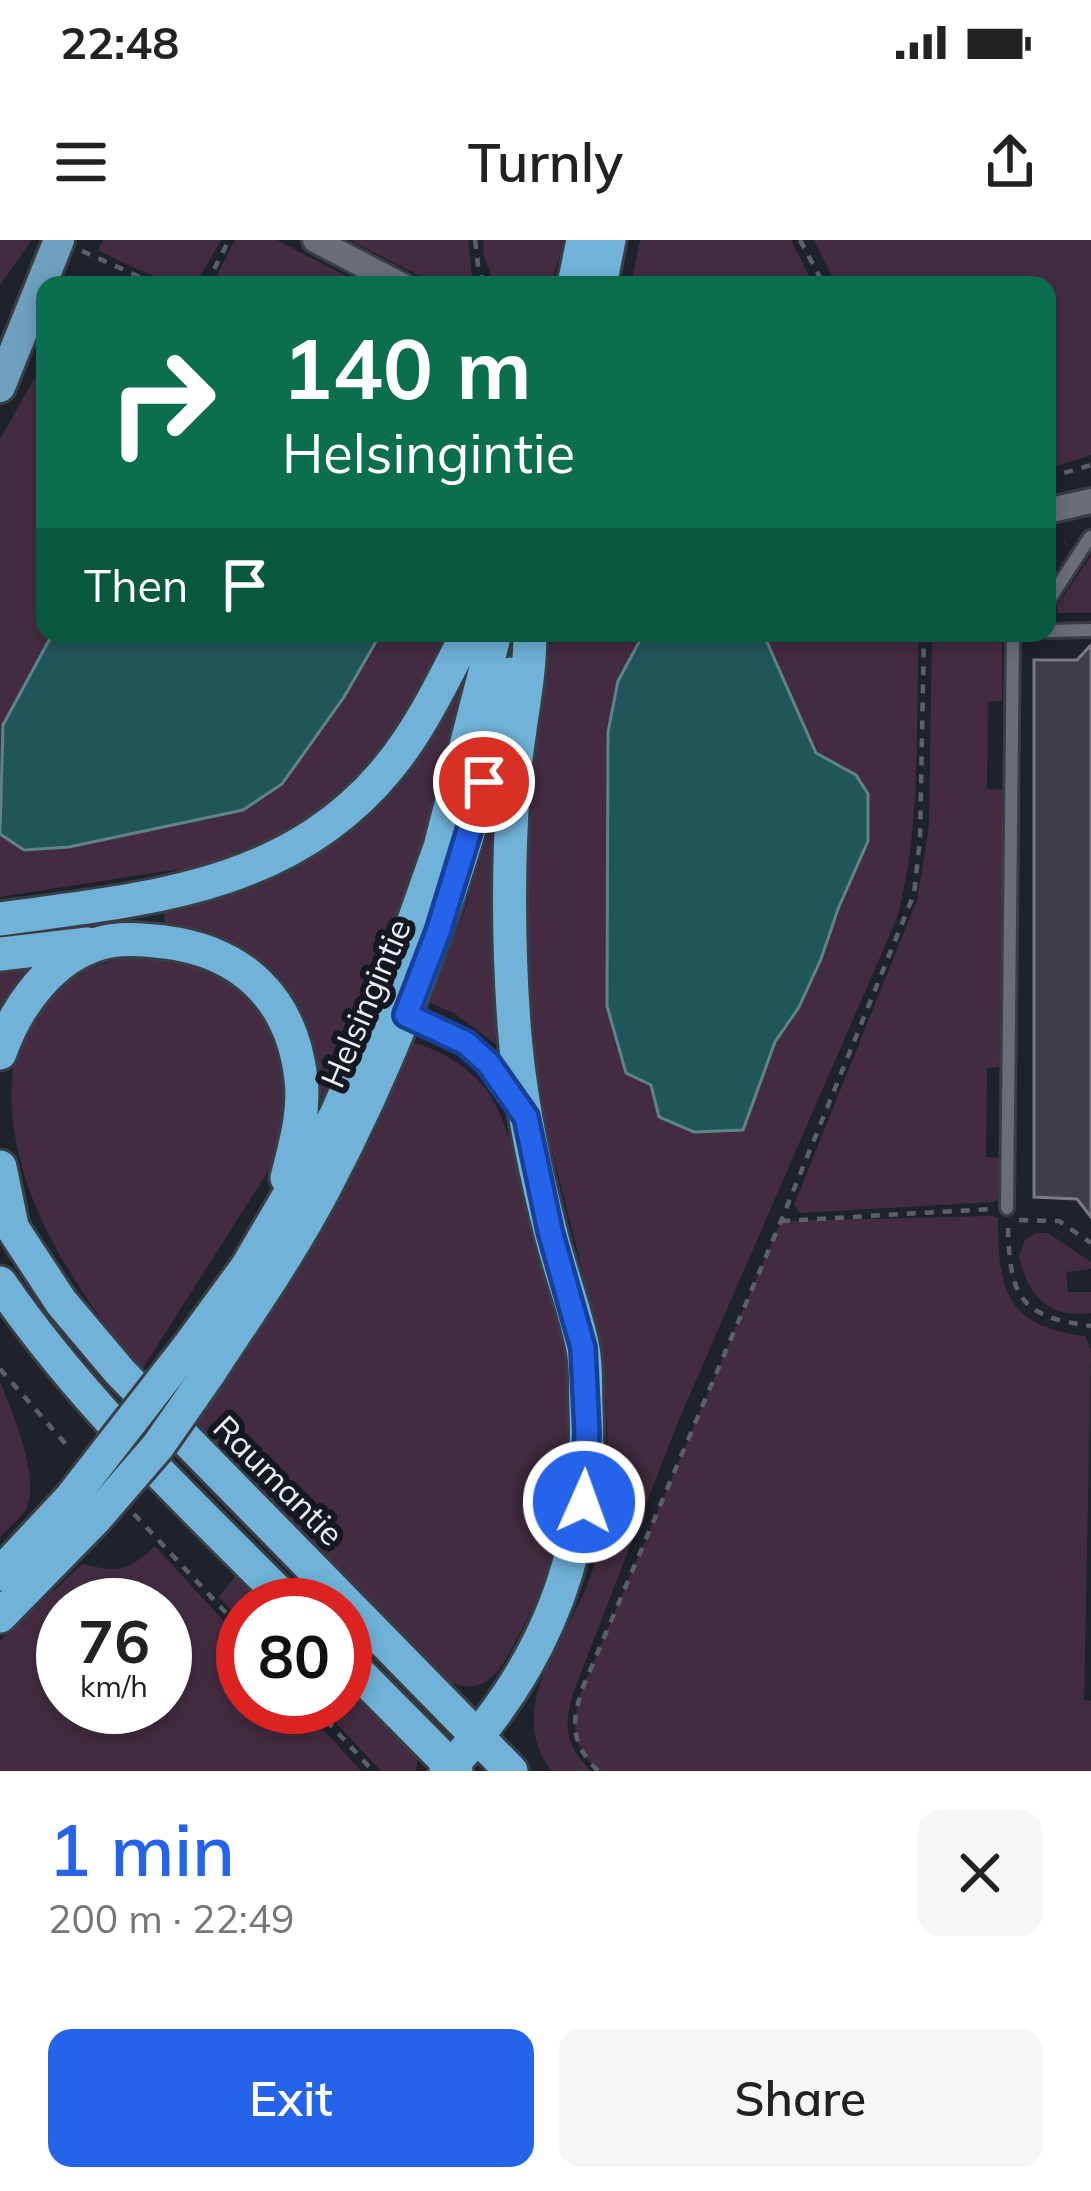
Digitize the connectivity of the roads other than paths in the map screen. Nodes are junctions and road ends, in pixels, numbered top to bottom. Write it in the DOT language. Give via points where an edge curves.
graph roads {
  1 [pos="315,240"];
  2 [pos="583,240"];
  3 [pos="609,240"];
  4 [pos="63,243"];
  5 [pos="41,276"];
  6 [pos="49,276"];
  7 [pos="384,276"];
  8 [pos="576,276"];
  9 [pos="602,276"];
  10 [pos="36,283"];
  11 [pos="36,305"];
  12 [pos="0,337"];
  13 [pos="0,387"];
  14 [pos="1091,501"];
  15 [pos="1056,509"];
  16 [pos="1090,537"];
  17 [pos="1056,589"];
  18 [pos="1091,630"];
  19 [pos="1056,632"];
  20 [pos="463,642"];
  21 [pos="493,642"];
  22 [pos="518,642"];
  23 [pos="530,642"];
  24 [pos="1012,642"];
  25 [pos="0,919"];
  26 [pos="102,942"];
  27 [pos="0,954"];
  28 [pos="395,1010"];
  29 [pos="0,1053"];
  30 [pos="526,1117"];
  31 [pos="0,1167"];
  32 [pos="1007,1208"];
  33 [pos="280,1209"];
  34 [pos="6,1218"];
  35 [pos="0,1283"];
  36 [pos="198,1361"];
  37 [pos="83,1508"];
  38 [pos="0,1574"];
  39 [pos="263,1578"];
  40 [pos="0,1616"];
  41 [pos="372,1687"];
  42 [pos="475,1737"];
  43 [pos="451,1770"];
  44 [pos="511,1771"];
  1 -- 7 [label="street"];
  2 -- 8 [label="highway"];
  3 -- 9 [label="highway"];
  4 -- 5 [label="main road"];
  4 -- 6 [label="main road"];
  10 -- 12 [label="main road"];
  11 -- 13 [label="main road"];
  14 -- 15 [label="street"];
  16 -- 17 [label="lane"];
  18 -- 19 [label="lane"];
  20 -- 25 [label="highway" via="390,766 320,834 284,856 232,876"];
  21 -- 28 [label="highway, Helsingintie"];
  22 -- 28 [label="highway, Helsingintie" via="465,850"];
  23 -- 30 [label="highway" via="508,886"];
  24 -- 32 [label="lane"];
  26 -- 27 [label="highway"];
  26 -- 29 [label="highway" via="39,983"];
  26 -- 33 [label="highway" via="190,946 226,959 256,978 276,1005 302,1081"];
  28 -- 30 [label="lane" via="477,1053"];
  28 -- 33 [label="highway, Helsingintie"];
  28 -- 36 [label="highway, Helsingintie" via="323,1190"];
  30 -- 42 [label="highway" via="583,1348 584,1502 572,1567 549,1623"];
  31 -- 34 [label="highway"];
  33 -- 36 [label="highway, Helsingintie"];
  34 -- 42 [label="highway, Raumantie" via="120,1372"];
  35 -- 39 [label="highway" via="136,1453"];
  36 -- 37 [label="highway, bridge"];
  37 -- 38 [label="highway"];
  37 -- 40 [label="highway"];
  41 -- 43 [label="highway"];
  42 -- 43 [label="highway"];
  42 -- 44 [label="highway, Raumantie"];
}
